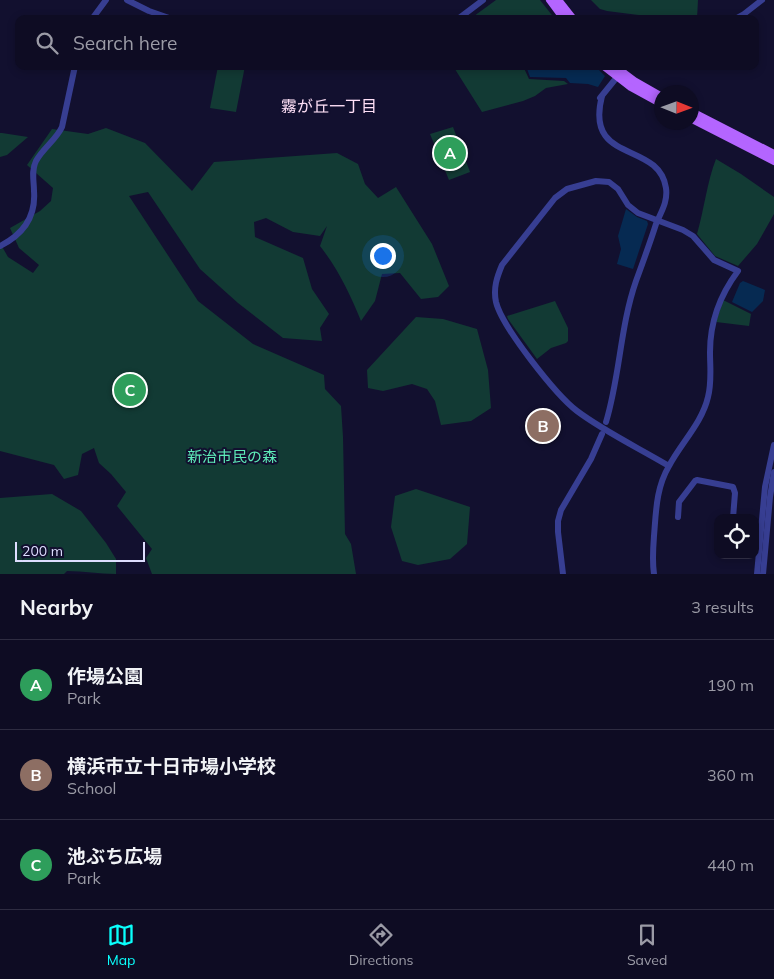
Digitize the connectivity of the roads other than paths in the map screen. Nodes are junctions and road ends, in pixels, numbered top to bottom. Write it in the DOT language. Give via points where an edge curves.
graph roads {
  1 [pos="106,0"];
  2 [pos="127,0"];
  3 [pos="483,0"];
  4 [pos="550,0"];
  5 [pos="558,0"];
  6 [pos="762,0"];
  7 [pos="95,15"];
  8 [pos="160,15"];
  9 [pos="463,15"];
  10 [pos="561,15"];
  11 [pos="569,15"];
  12 [pos="742,15"];
  13 [pos="73,70"];
  14 [pos="622,72"];
  15 [pos="654,92"];
  16 [pos="654,98"];
  17 [pos="699,116"];
  18 [pos="699,123"];
  19 [pos="774,154"];
  20 [pos="774,161"];
  21 [pos="658,220"];
  22 [pos="0,246"];
  23 [pos="606,422"];
  24 [pos="602,434"];
  25 [pos="774,445"];
  26 [pos="669,466"];
  27 [pos="774,472"];
  28 [pos="733,514"];
  29 [pos="678,517"];
  30 [pos="759,528"];
  31 [pos="759,552"];
  32 [pos="761,563"];
  33 [pos="563,574"];
  34 [pos="654,574"];
  35 [pos="757,574"];
  36 [pos="763,574"];
  1 -- 7 [label="street"];
  2 -- 8 [label="street"];
  3 -- 9 [label="street"];
  4 -- 10 [label="main road"];
  5 -- 11 [label="main road"];
  6 -- 12 [label="street"];
  13 -- 22 [label="street" via="62,127 36,161 33,170 34,206 30,220 11,241"];
  14 -- 15 [label="main road"];
  14 -- 16 [label="main road"];
  14 -- 21 [label="street" via="602,96 600,121 605,135 614,144 649,161 657,169 666,188 665,203"];
  17 -- 19 [label="main road"];
  18 -- 20 [label="main road"];
  21 -- 23 [label="street" via="635,284"];
  21 -- 26 [label="street" via="689,233 714,260 738,271 725,289 712,323 711,376 706,406"];
  21 -- 26 [label="street" via="632,209 609,182 596,181 566,189 555,198 502,265 495,290 498,310 504,322 563,399 590,420"];
  24 -- 33 [label="street" via="558,521"];
  25 -- 30 [label="street"];
  26 -- 34 [label="street" via="657,501"];
  27 -- 32 [label="street"];
  28 -- 29 [label="street" via="734,488 697,480 679,502"];
  31 -- 32 [label="street"];
  32 -- 35 [label="street"];
  32 -- 36 [label="street"];
}
